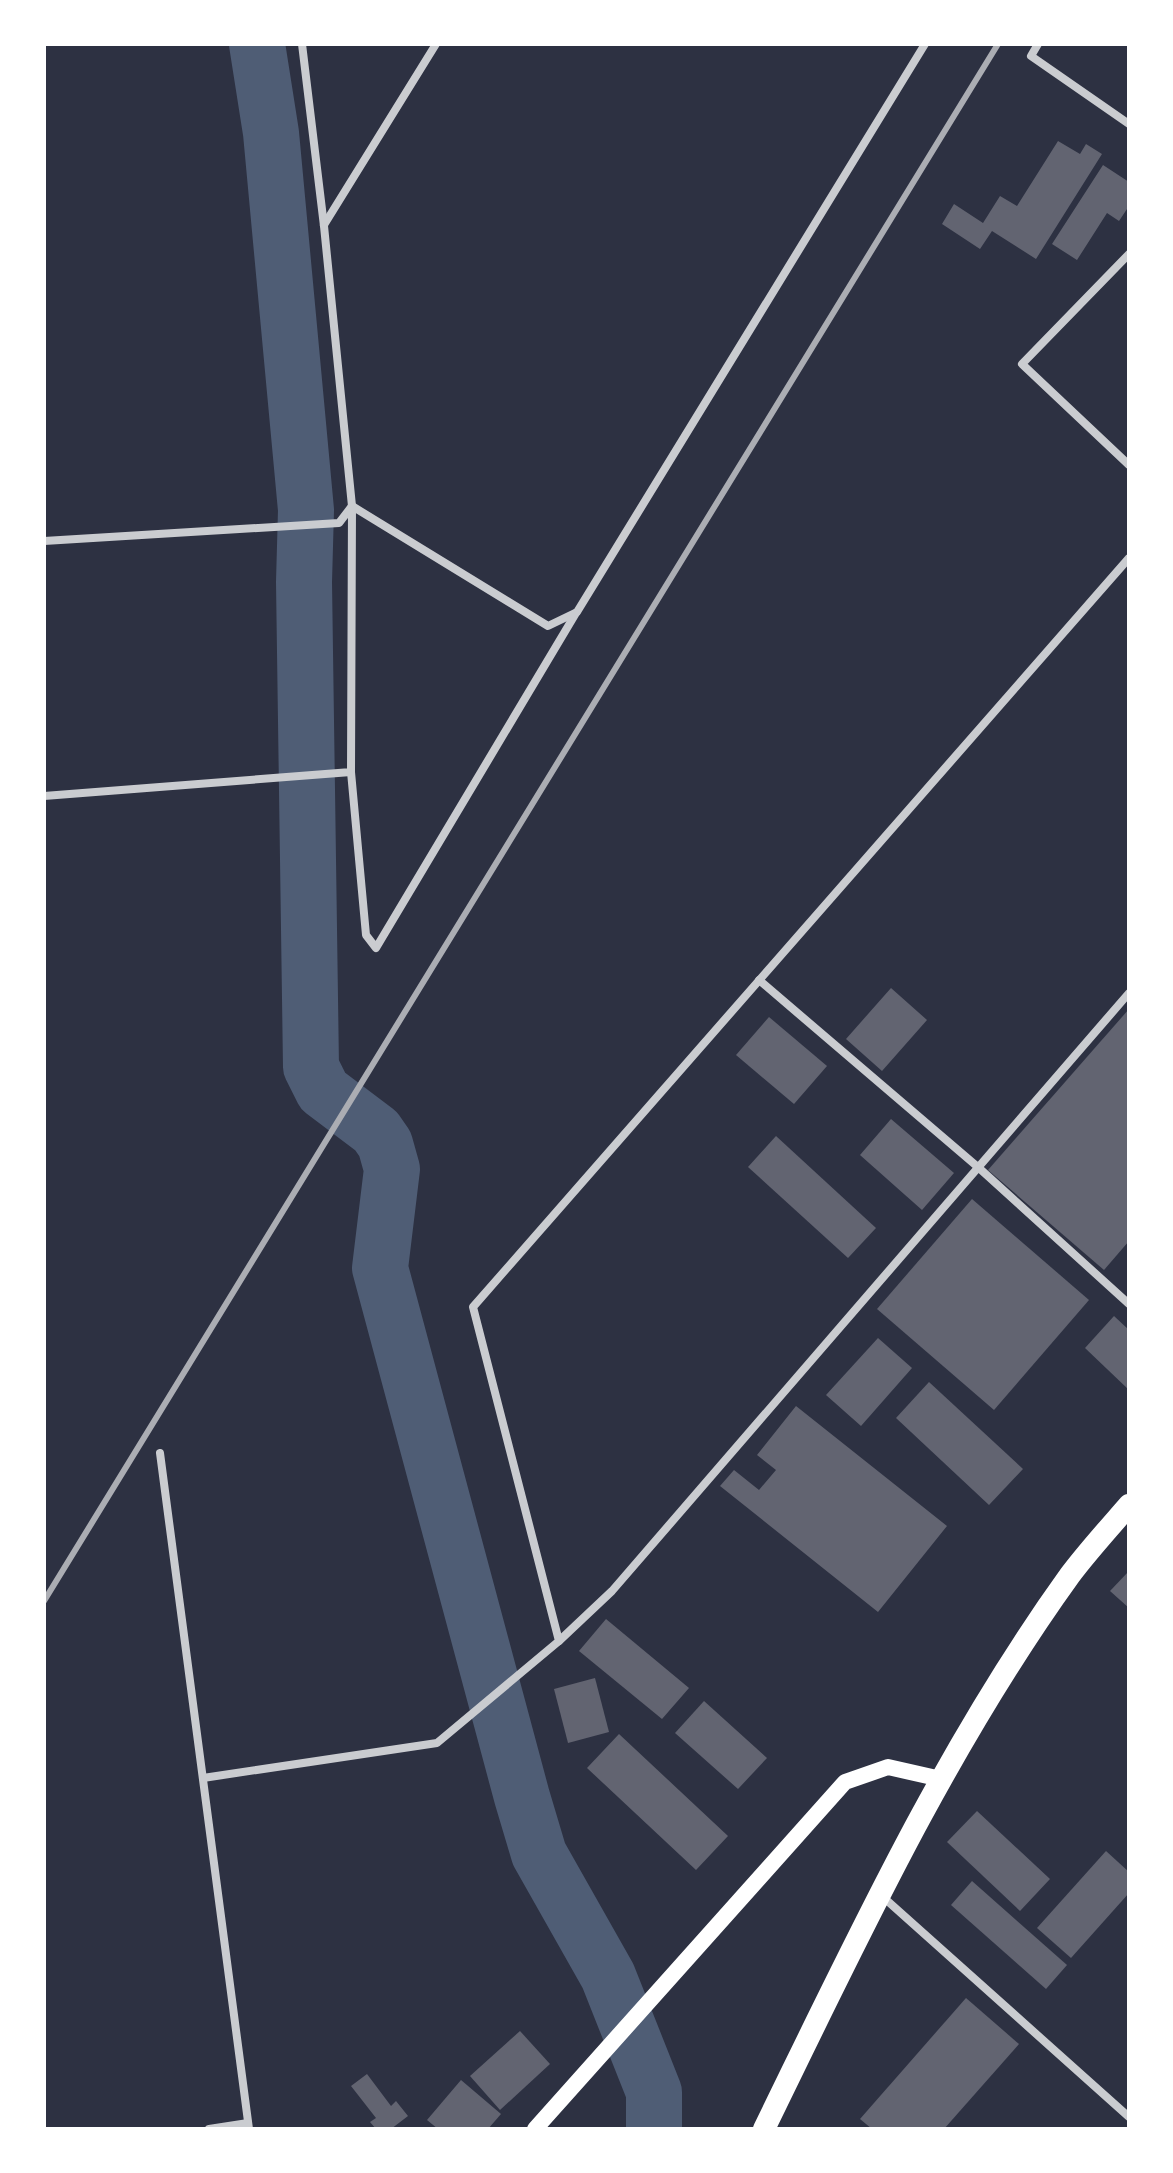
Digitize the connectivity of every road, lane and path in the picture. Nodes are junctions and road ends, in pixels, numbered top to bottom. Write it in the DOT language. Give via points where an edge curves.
graph roads {
  1 [pos="302,44"];
  2 [pos="436,44"];
  3 [pos="925,44"];
  4 [pos="1038,44"];
  5 [pos="1129,124"];
  6 [pos="324,226"];
  7 [pos="1129,254"];
  8 [pos="1129,465"];
  9 [pos="352,506"];
  10 [pos="44,541"];
  11 [pos="1129,558"];
  12 [pos="577,612"];
  13 [pos="351,772"];
  14 [pos="44,796"];
  15 [pos="759,980"];
  16 [pos="1129,993"];
  17 [pos="979,1168"];
  18 [pos="1129,1304"];
  19 [pos="160,1453"];
  20 [pos="1129,1505"];
  21 [pos="559,1641"];
  22 [pos="203,1778"];
  23 [pos="941,1779"];
  24 [pos="879,1894"];
  25 [pos="1129,2117"];
  26 [pos="249,2126"];
  27 [pos="209,2129"];
  28 [pos="535,2129"];
  29 [pos="764,2129"];
  1 -- 6 [label="street"];
  2 -- 6 [label="street"];
  3 -- 12 [label="street"];
  4 -- 5 [label="street" via="1031,56"];
  6 -- 9 [label="street"];
  7 -- 8 [label="street" via="1022,364"];
  9 -- 10 [label="street" via="339,523"];
  9 -- 12 [label="street" via="548,626"];
  9 -- 13 [label="street"];
  11 -- 15 [label="street"];
  12 -- 13 [label="street" via="376,948 366,935"];
  13 -- 14 [label="street"];
  15 -- 17 [label="street"];
  15 -- 21 [label="street" via="473,1307"];
  16 -- 17 [label="street"];
  17 -- 18 [label="street"];
  17 -- 21 [label="street" via="612,1591"];
  19 -- 22 [label="street"];
  20 -- 23 [label="highway" via="1072,1572 1016,1653"];
  21 -- 22 [label="street" via="437,1743"];
  22 -- 26 [label="street"];
  23 -- 24 [label="highway"];
  23 -- 28 [label="main road" via="888,1767 845,1782"];
  24 -- 25 [label="street"];
  24 -- 29 [label="highway"];
  26 -- 27 [label="street"];
}
